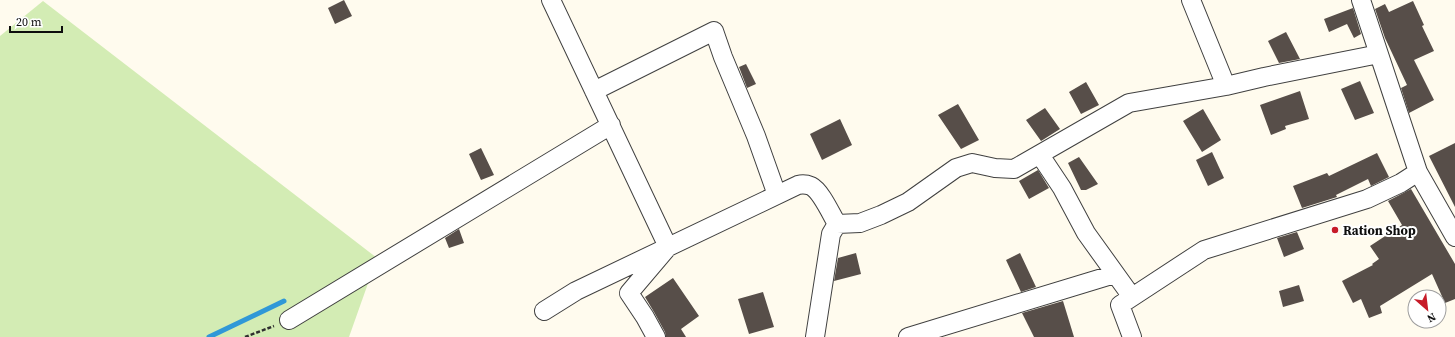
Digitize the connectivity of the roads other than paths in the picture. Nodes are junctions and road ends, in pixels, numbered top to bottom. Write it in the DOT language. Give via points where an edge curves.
graph roads {
  1 [pos="551,0"];
  2 [pos="1191,0"];
  3 [pos="1361,0"];
  4 [pos="1379,54"];
  5 [pos="1226,86"];
  6 [pos="594,90"];
  7 [pos="611,125"];
  8 [pos="1040,155"];
  9 [pos="1418,172"];
  10 [pos="778,195"];
  11 [pos="837,224"];
  12 [pos="1455,237"];
  13 [pos="668,247"];
  14 [pos="1115,274"];
  15 [pos="1132,297"];
  16 [pos="544,311"];
  17 [pos="289,320"];
  18 [pos="656,337"];
  19 [pos="815,337"];
  20 [pos="908,337"];
  21 [pos="1132,337"];
  1 -- 6 [label="street"];
  2 -- 5 [label="street"];
  3 -- 4 [label="street"];
  4 -- 5 [label="street"];
  4 -- 9 [label="street"];
  5 -- 8 [label="street" via="1129,103"];
  6 -- 7 [label="street"];
  6 -- 10 [label="street" via="714,31"];
  7 -- 13 [label="street"];
  7 -- 17 [label="street"];
  8 -- 11 [label="street" via="1014,169 995,168 972,162 956,168 908,202 881,215 860,223"];
  8 -- 14 [label="street" via="1062,188 1086,233"];
  9 -- 12 [label="street"];
  9 -- 15 [label="street" via="1367,199 1204,250"];
  10 -- 11 [label="street" via="798,185 812,186"];
  10 -- 13 [label="street"];
  11 -- 19 [label="street" via="831,234"];
  13 -- 16 [label="street" via="576,291"];
  13 -- 18 [label="street" via="629,293"];
  14 -- 15 [label="street"];
  14 -- 20 [label="street"];
  15 -- 21 [label="street" via="1120,305"];
}
